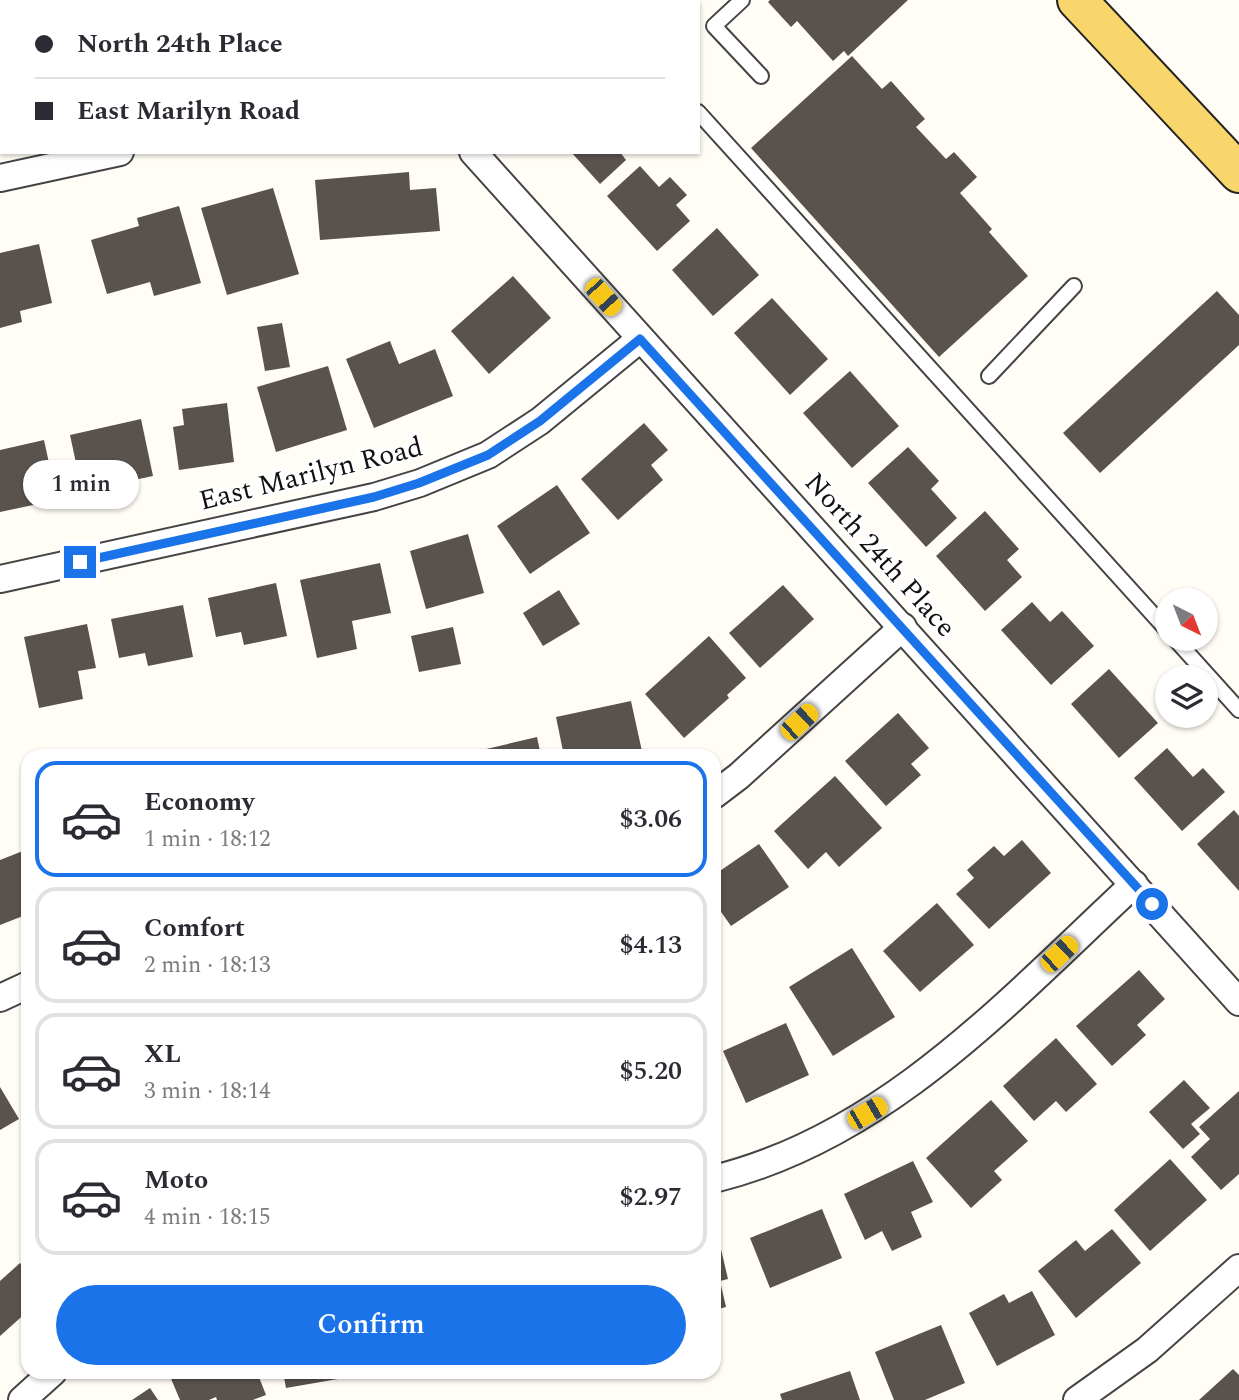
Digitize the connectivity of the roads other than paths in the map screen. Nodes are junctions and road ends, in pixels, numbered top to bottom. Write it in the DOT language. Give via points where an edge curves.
graph roads {
  1 [pos="743,0"];
  2 [pos="1077,0"];
  3 [pos="761,76"];
  4 [pos="700,114"];
  5 [pos="111,154"];
  6 [pos="475,154"];
  7 [pos="1239,173"];
  8 [pos="0,178"];
  9 [pos="1074,286"];
  10 [pos="640,339"];
  11 [pos="989,376"];
  12 [pos="0,579"];
  13 [pos="1155,617"];
  14 [pos="903,627"];
  15 [pos="1186,651"];
  16 [pos="1239,710"];
  17 [pos="721,790"];
  18 [pos="1134,884"];
  19 [pos="21,988"];
  20 [pos="0,998"];
  21 [pos="1239,1002"];
  22 [pos="721,1177"];
  23 [pos="1239,1268"];
  24 [pos="45,1379"];
  25 [pos="22,1400"];
  26 [pos="1077,1400"];
  1 -- 3 [label="lane" via="714,26"];
  2 -- 7 [label="main road"];
  4 -- 13 [label="lane"];
  5 -- 8 [label="street"];
  6 -- 10 [label="street, North 24th Place"];
  9 -- 11 [label="lane"];
  10 -- 12 [label="street, East Marilyn Road" via="540,421 488,455 419,483 374,497"];
  10 -- 14 [label="street, North 24th Place"];
  14 -- 17 [label="street"];
  14 -- 18 [label="street, North 24th Place"];
  15 -- 16 [label="lane"];
  18 -- 21 [label="street, North 24th Place"];
  18 -- 22 [label="street" via="965,1041 889,1100 823,1139 752,1170"];
  19 -- 20 [label="street"];
  23 -- 26 [label="street" via="1147,1350"];
  24 -- 25 [label="street"];
}
